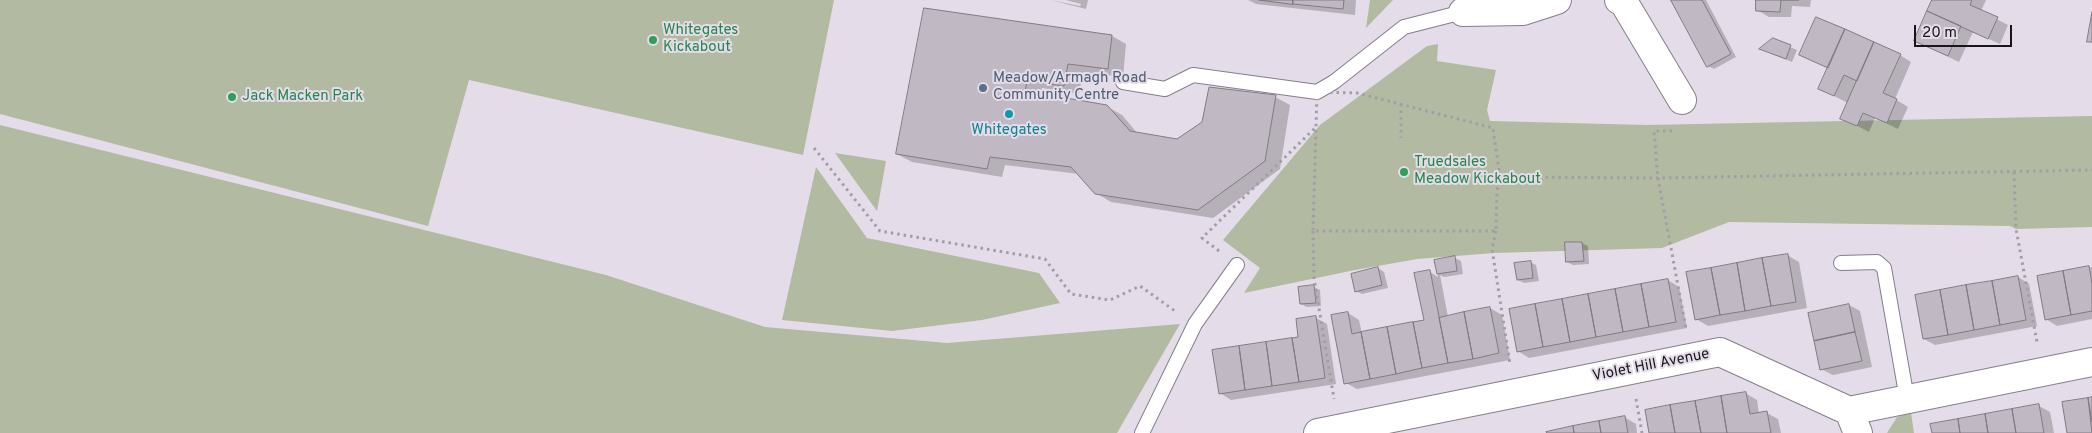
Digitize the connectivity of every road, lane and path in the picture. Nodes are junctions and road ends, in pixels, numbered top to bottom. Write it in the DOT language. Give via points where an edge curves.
graph roads {
  1 [pos="1557,0"];
  2 [pos="1619,0"];
  3 [pos="1462,6"];
  4 [pos="1123,82"];
  5 [pos="1317,92"];
  6 [pos="1682,100"];
  7 [pos="1400,104"];
  8 [pos="1316,126"];
  9 [pos="1654,131"];
  10 [pos="1401,138"];
  11 [pos="814,148"];
  12 [pos="2092,170"];
  13 [pos="2014,172"];
  14 [pos="1500,177"];
  15 [pos="1658,178"];
  16 [pos="1313,231"];
  17 [pos="1496,232"];
  18 [pos="1841,263"];
  19 [pos="1237,265"];
  20 [pos="1195,324"];
  21 [pos="1692,356"];
  22 [pos="2092,362"];
  23 [pos="2043,372"];
  24 [pos="1515,393"];
  25 [pos="1907,399"];
  26 [pos="1854,422"];
  27 [pos="1328,431"];
  28 [pos="1142,433"];
  1 -- 3 [label="street" via="1523,11"];
  2 -- 6 [label="street" via="1623,1"];
  3 -- 5 [label="lane" via="1404,27"];
  4 -- 5 [label="lane" via="1165,89 1193,75"];
  5 -- 7 [label="path" via="1357,94"];
  5 -- 8 [label="path"];
  7 -- 10 [label="path"];
  7 -- 14 [label="path" via="1493,128"];
  8 -- 16 [label="path"];
  8 -- 19 [label="path" via="1202,238"];
  9 -- 15 [label="path"];
  11 -- 20 [label="path" via="880,231 1045,259 1071,294 1110,300 1140,286"];
  12 -- 13 [label="path"];
  13 -- 15 [label="path"];
  13 -- 23 [label="path" via="2016,229"];
  14 -- 15 [label="path"];
  14 -- 17 [label="path"];
  15 -- 21 [label="path"];
  16 -- 17 [label="path"];
  16 -- 27 [label="path" via="1314,278"];
  17 -- 24 [label="path" via="1492,249"];
  18 -- 25 [label="lane" via="1877,262 1884,268"];
  19 -- 20 [label="lane"];
  20 -- 28 [label="lane"];
  21 -- 24 [label="street, Violet Hill Avenue"];
  21 -- 26 [label="street, Violet Hill Avenue" via="1720,352"];
  22 -- 23 [label="street, Violet Hill Avenue"];
  23 -- 25 [label="street, Violet Hill Avenue"];
  24 -- 27 [label="street, Violet Hill Avenue"];
  25 -- 26 [label="street, Violet Hill Avenue"];
}
